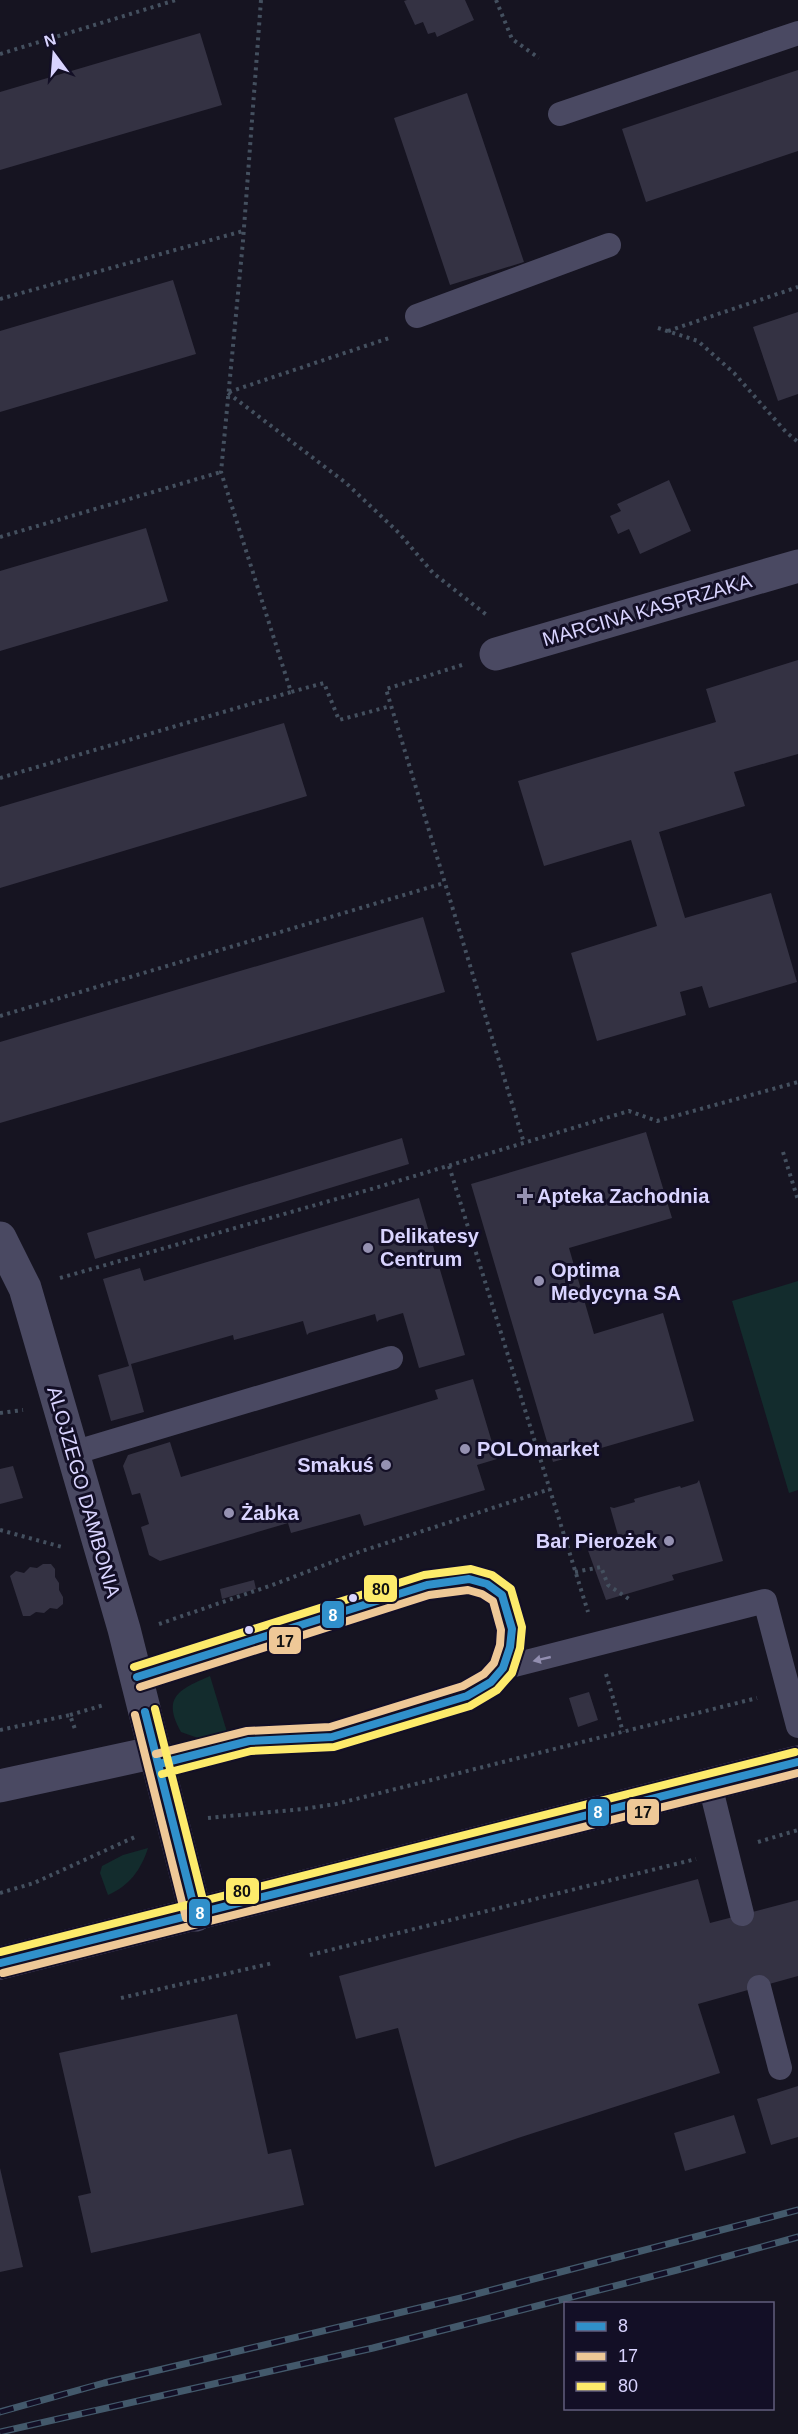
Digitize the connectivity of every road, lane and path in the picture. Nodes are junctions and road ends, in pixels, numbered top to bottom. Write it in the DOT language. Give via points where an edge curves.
graph roads {
  1 [pos="176,0"];
  2 [pos="261,0"];
  3 [pos="496,0"];
  4 [pos="798,33"];
  5 [pos="0,54"];
  6 [pos="539,58"];
  7 [pos="560,114"];
  8 [pos="243,231"];
  9 [pos="609,245"];
  10 [pos="798,287"];
  11 [pos="0,299"];
  12 [pos="417,316"];
  13 [pos="658,328"];
  14 [pos="668,331"];
  15 [pos="228,392"];
  16 [pos="798,442"];
  17 [pos="221,472"];
  18 [pos="0,537"];
  19 [pos="798,566"];
  20 [pos="530,645"];
  21 [pos="496,654"];
  22 [pos="291,692"];
  23 [pos="391,706"];
  24 [pos="0,778"];
  25 [pos="444,883"];
  26 [pos="0,1016"];
  27 [pos="798,1082"];
  28 [pos="524,1143"];
  29 [pos="783,1152"];
  30 [pos="449,1166"];
  31 [pos="798,1200"];
  32 [pos="0,1238"];
  33 [pos="25,1288"];
  34 [pos="391,1358"];
  35 [pos="73,1453"];
  36 [pos="550,1490"];
  37 [pos="0,1530"];
  38 [pos="102,1552"];
  39 [pos="575,1572"];
  40 [pos="622,1595"];
  41 [pos="126,1636"];
  42 [pos="590,1647"];
  43 [pos="503,1668"];
  44 [pos="137,1677"];
  45 [pos="789,1690"];
  46 [pos="798,1726"];
  47 [pos="0,1730"];
  48 [pos="623,1732"];
  49 [pos="157,1758"];
  50 [pos="798,1762"];
  51 [pos="86,1767"];
  52 [pos="710,1785"];
  53 [pos="0,1786"];
  54 [pos="202,1818"];
  55 [pos="798,1830"];
  56 [pos="138,1835"];
  57 [pos="726,1851"];
  58 [pos="0,1893"];
  59 [pos="742,1914"];
  60 [pos="196,1916"];
  61 [pos="310,1954"];
  62 [pos="273,1963"];
  63 [pos="0,1964"];
  64 [pos="759,1987"];
  65 [pos="121,1998"];
  66 [pos="780,2068"];
  1 -- 5 [label="path"];
  2 -- 8 [label="path"];
  3 -- 6 [label="path" via="512,39"];
  4 -- 7 [label="lane"];
  8 -- 11 [label="path"];
  8 -- 15 [label="path"];
  9 -- 12 [label="lane"];
  10 -- 14 [label="path"];
  12 -- 15 [label="path" via="418,328"];
  13 -- 14 [label="path"];
  14 -- 16 [label="path" via="698,341 734,373"];
  15 -- 17 [label="path"];
  15 -- 20 [label="path" via="346,483 399,533 433,573 511,635"];
  17 -- 18 [label="path"];
  17 -- 22 [label="path"];
  19 -- 20 [label="street, MARCINA KASPRZAKA"];
  20 -- 21 [label="street, MARCINA KASPRZAKA"];
  21 -- 23 [label="path" via="386,689"];
  22 -- 23 [label="path" via="324,683 339,720"];
  22 -- 24 [label="path"];
  23 -- 25 [label="path"];
  25 -- 26 [label="path"];
  25 -- 28 [label="path"];
  27 -- 28 [label="path" via="657,1120 629,1111"];
  28 -- 30 [label="path"];
  29 -- 31 [label="path"];
  30 -- 33 [label="path"];
  30 -- 36 [label="path"];
  32 -- 33 [label="street, ALOJZEGO DAMBONIA"];
  33 -- 35 [label="street, ALOJZEGO DAMBONIA"];
  34 -- 35 [label="lane"];
  35 -- 38 [label="street, ALOJZEGO DAMBONIA"];
  36 -- 39 [label="path"];
  36 -- 41 [label="path" via="356,1553"];
  37 -- 38 [label="path" via="64,1547"];
  38 -- 41 [label="street, ALOJZEGO DAMBONIA"];
  39 -- 40 [label="path" via="602,1566 608,1585"];
  39 -- 42 [label="path"];
  41 -- 44 [label="street, ALOJZEGO DAMBONIA"];
  42 -- 43 [label="lane, one-way"];
  42 -- 45 [label="lane" via="765,1601"];
  42 -- 48 [label="path"];
  43 -- 44 [label="lane" via="512,1629 502,1595 487,1584 469,1579 427,1585"];
  43 -- 49 [label="lane" via="491,1682 467,1696 332,1737 249,1741"];
  44 -- 49 [label="street, ALOJZEGO DAMBONIA"];
  45 -- 46 [label="lane"];
  45 -- 48 [label="path"];
  47 -- 51 [label="path" via="70,1715"];
  48 -- 54 [label="path" via="318,1807"];
  49 -- 51 [label="street"];
  49 -- 60 [label="street, ALOJZEGO DAMBONIA"];
  50 -- 52 [label="main road"];
  51 -- 53 [label="street"];
  52 -- 57 [label="lane"];
  52 -- 60 [label="main road"];
  55 -- 57 [label="path"];
  56 -- 58 [label="path" via="34,1883"];
  57 -- 59 [label="lane"];
  57 -- 61 [label="path"];
  60 -- 63 [label="main road"];
  62 -- 65 [label="path"];
  64 -- 66 [label="lane"];
}
